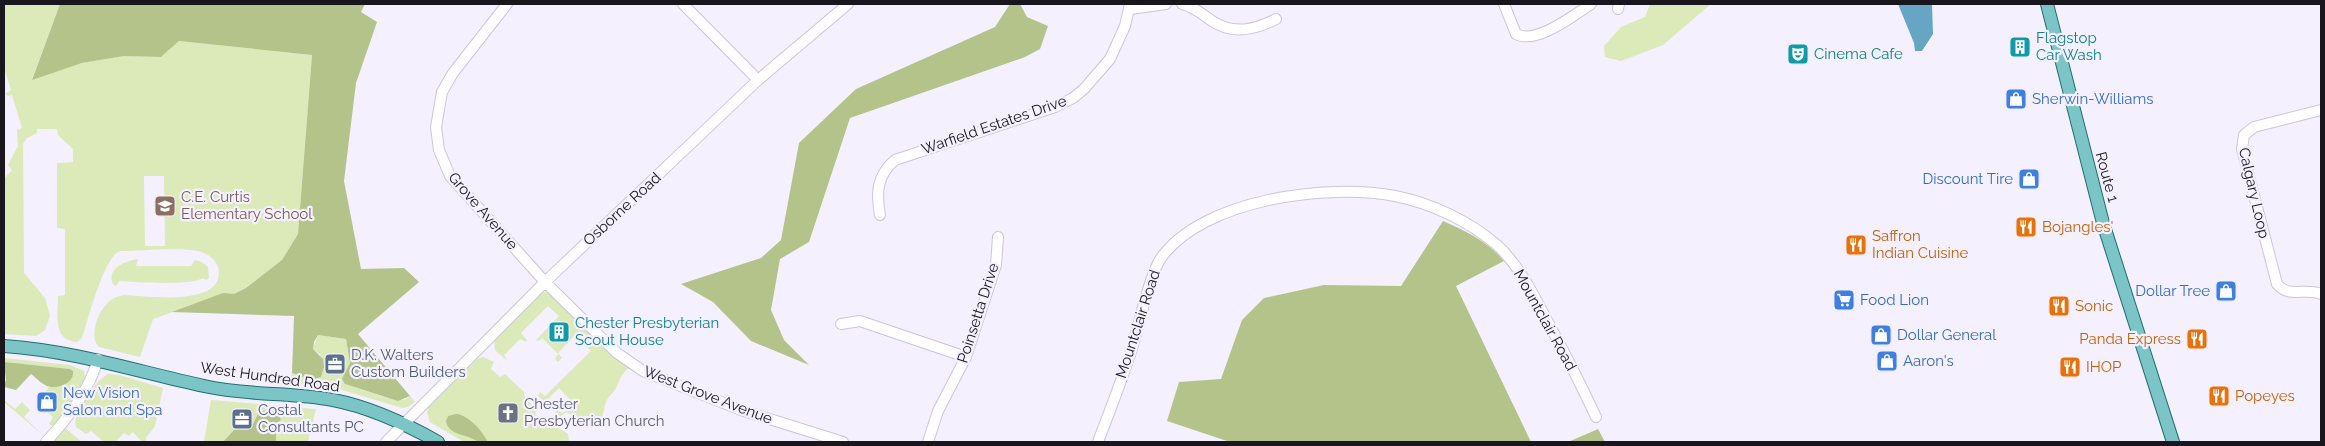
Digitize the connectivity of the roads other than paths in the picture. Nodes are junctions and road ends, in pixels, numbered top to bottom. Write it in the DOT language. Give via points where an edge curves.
graph roads {
  1 [pos="507,4"];
  2 [pos="683,4"];
  3 [pos="848,4"];
  4 [pos="1166,4"];
  5 [pos="1182,4"];
  6 [pos="1504,4"];
  7 [pos="1591,4"];
  8 [pos="2047,4"];
  9 [pos="1130,6"];
  10 [pos="1276,19"];
  11 [pos="758,80"];
  12 [pos="2321,110"];
  13 [pos="880,215"];
  14 [pos="998,237"];
  15 [pos="545,282"];
  16 [pos="2321,294"];
  17 [pos="841,324"];
  18 [pos="4,346"];
  19 [pos="966,357"];
  20 [pos="98,359"];
  21 [pos="1596,416"];
  22 [pos="404,423"];
  23 [pos="46,442"];
  24 [pos="386,442"];
  25 [pos="438,442"];
  26 [pos="842,442"];
  27 [pos="928,442"];
  28 [pos="1098,442"];
  29 [pos="2173,442"];
  1 -- 15 [label="street, Grove Avenue" via="453,72 442,92 436,127 439,150 450,176"];
  2 -- 11 [label="street"];
  3 -- 11 [label="street, Osborne Road"];
  4 -- 9 [label="street"];
  5 -- 10 [label="street" via="1231,29 1252,29"];
  6 -- 7 [label="street" via="1516,34 1527,37 1561,25"];
  8 -- 29 [label="main road, Route 1" via="2103,223"];
  9 -- 13 [label="street, Warfield Estates Drive" via="1110,59 1084,89 1054,107 895,160 882,175 877,190"];
  11 -- 15 [label="street, Osborne Road"];
  12 -- 16 [label="street, Calgary Loop" via="2254,127 2244,135 2242,149 2278,284 2289,292"];
  14 -- 19 [label="street, Poinsetta Drive" via="996,265"];
  15 -- 22 [label="street, Osborne Road"];
  15 -- 26 [label="street, West Grove Avenue" via="616,353 642,371 740,410"];
  17 -- 19 [label="street" via="860,321"];
  18 -- 20 [label="main road, West Hundred Road"];
  19 -- 27 [label="street, Poinsetta Drive" via="938,411"];
  20 -- 22 [label="main road, West Hundred Road" via="206,387 333,400"];
  20 -- 23 [label="street" via="90,382 65,421"];
  21 -- 28 [label="street, Mountclair Road" via="1536,300 1514,264 1498,246 1444,212 1416,201 1394,196 1343,193 1272,199 1247,205 1204,222 1177,240 1160,260"];
  22 -- 24 [label="street, Osborne Road"];
  22 -- 25 [label="main road, West Hundred Road"];
}
